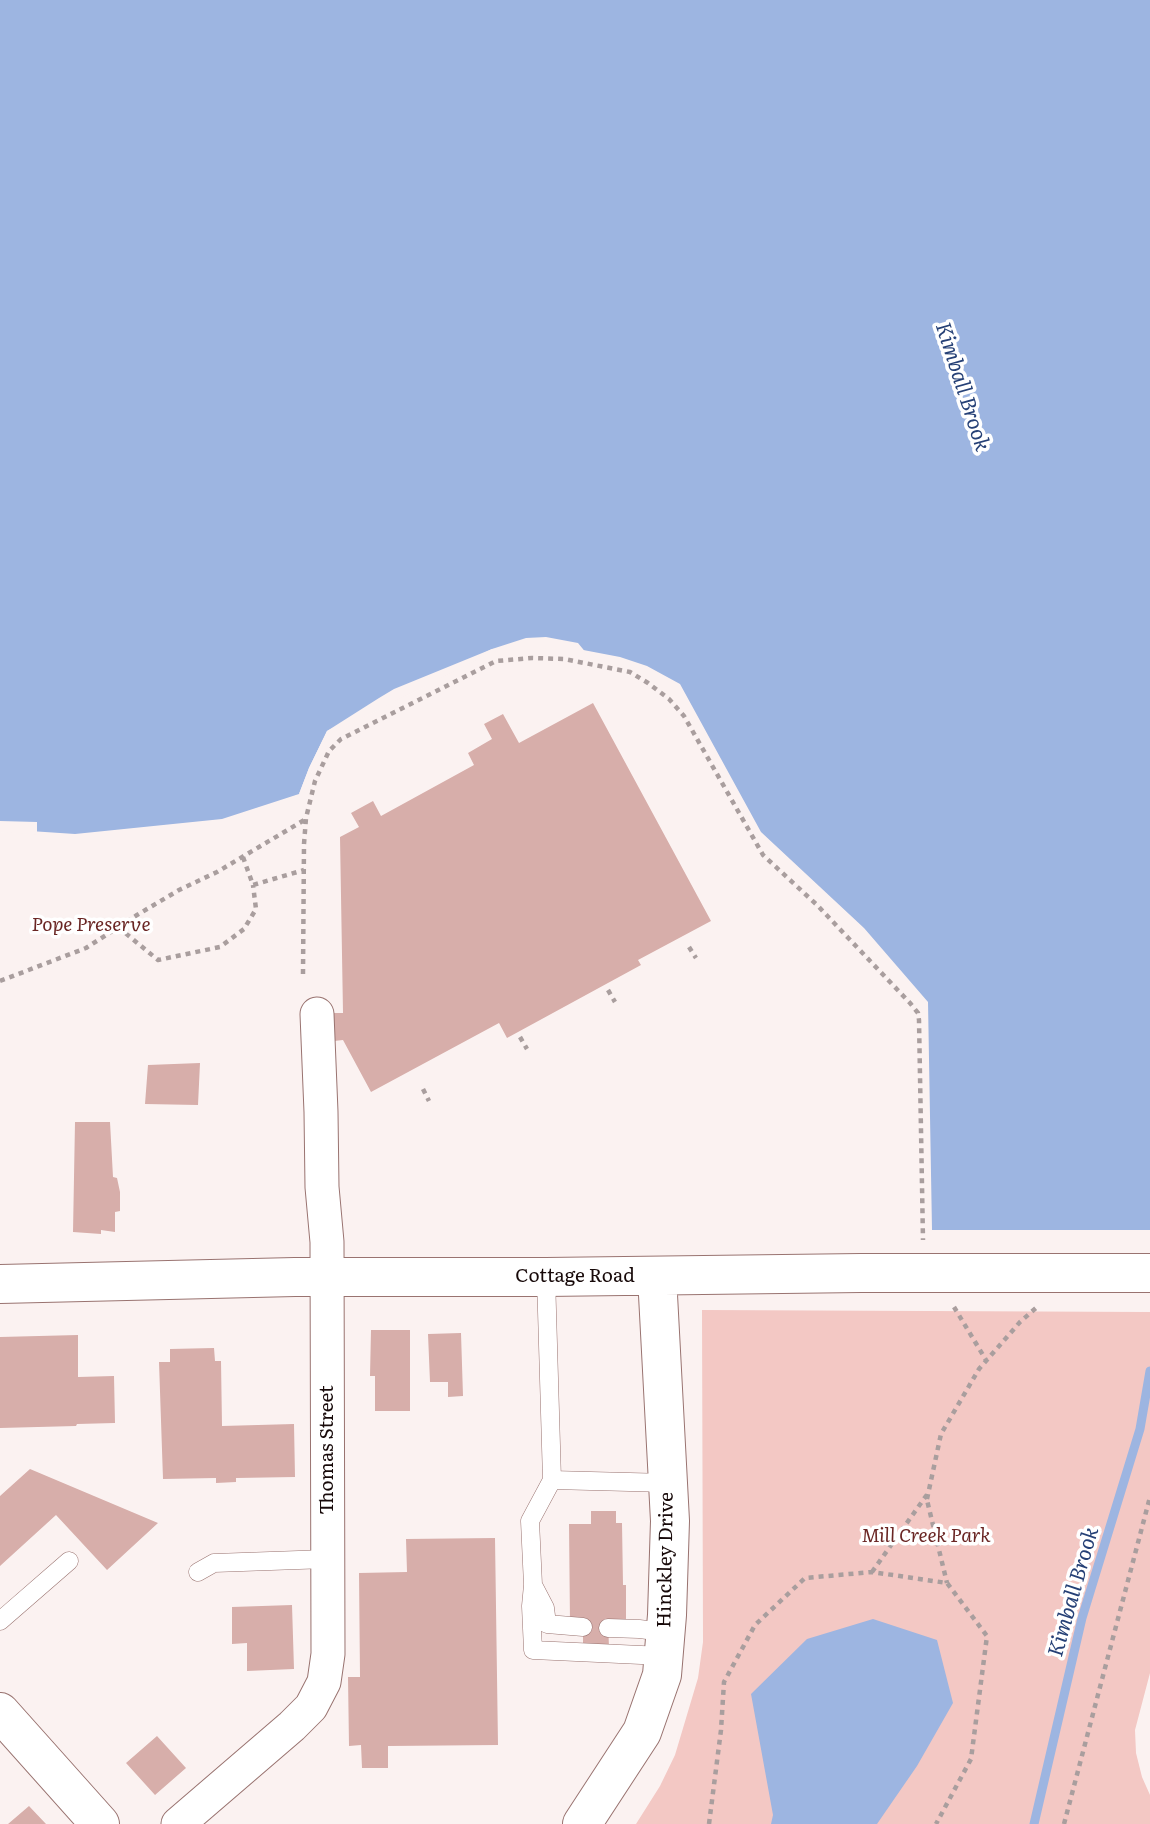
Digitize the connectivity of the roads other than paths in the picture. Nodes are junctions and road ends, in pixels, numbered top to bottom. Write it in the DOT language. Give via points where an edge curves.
graph roads {
  1 [pos="317,1014"];
  2 [pos="1150,1273"];
  3 [pos="657,1276"];
  4 [pos="546,1277"];
  5 [pos="327,1278"];
  6 [pos="0,1284"];
  7 [pos="552,1480"];
  8 [pos="668,1483"];
  9 [pos="327,1559"];
  10 [pos="69,1560"];
  11 [pos="198,1572"];
  12 [pos="533,1585"];
  13 [pos="0,1621"];
  14 [pos="583,1627"];
  15 [pos="608,1628"];
  16 [pos="664,1644"];
  17 [pos="0,1712"];
  18 [pos="100,1824"];
  19 [pos="178,1824"];
  20 [pos="582,1824"];
  1 -- 5 [label="street, Thomas Street"];
  2 -- 3 [label="street, Cottage Road"];
  3 -- 4 [label="street, Cottage Road"];
  3 -- 8 [label="street, Hinckley Drive"];
  4 -- 5 [label="street, Cottage Road"];
  4 -- 7 [label="lane"];
  5 -- 6 [label="street, Cottage Road"];
  5 -- 9 [label="street, Thomas Street"];
  7 -- 8 [label="lane"];
  7 -- 12 [label="lane" via="530,1521"];
  8 -- 16 [label="street, Hinckley Drive"];
  9 -- 11 [label="lane" via="214,1563"];
  9 -- 19 [label="street, Thomas Street" via="328,1654 324,1682 311,1707"];
  10 -- 13 [label="lane"];
  12 -- 14 [label="lane" via="545,1608 547,1624"];
  12 -- 16 [label="lane" via="533,1650"];
  15 -- 16 [label="lane" via="639,1629"];
  16 -- 20 [label="street, Hinckley Drive" via="662,1675 642,1732"];
  17 -- 18 [label="street"];
}
